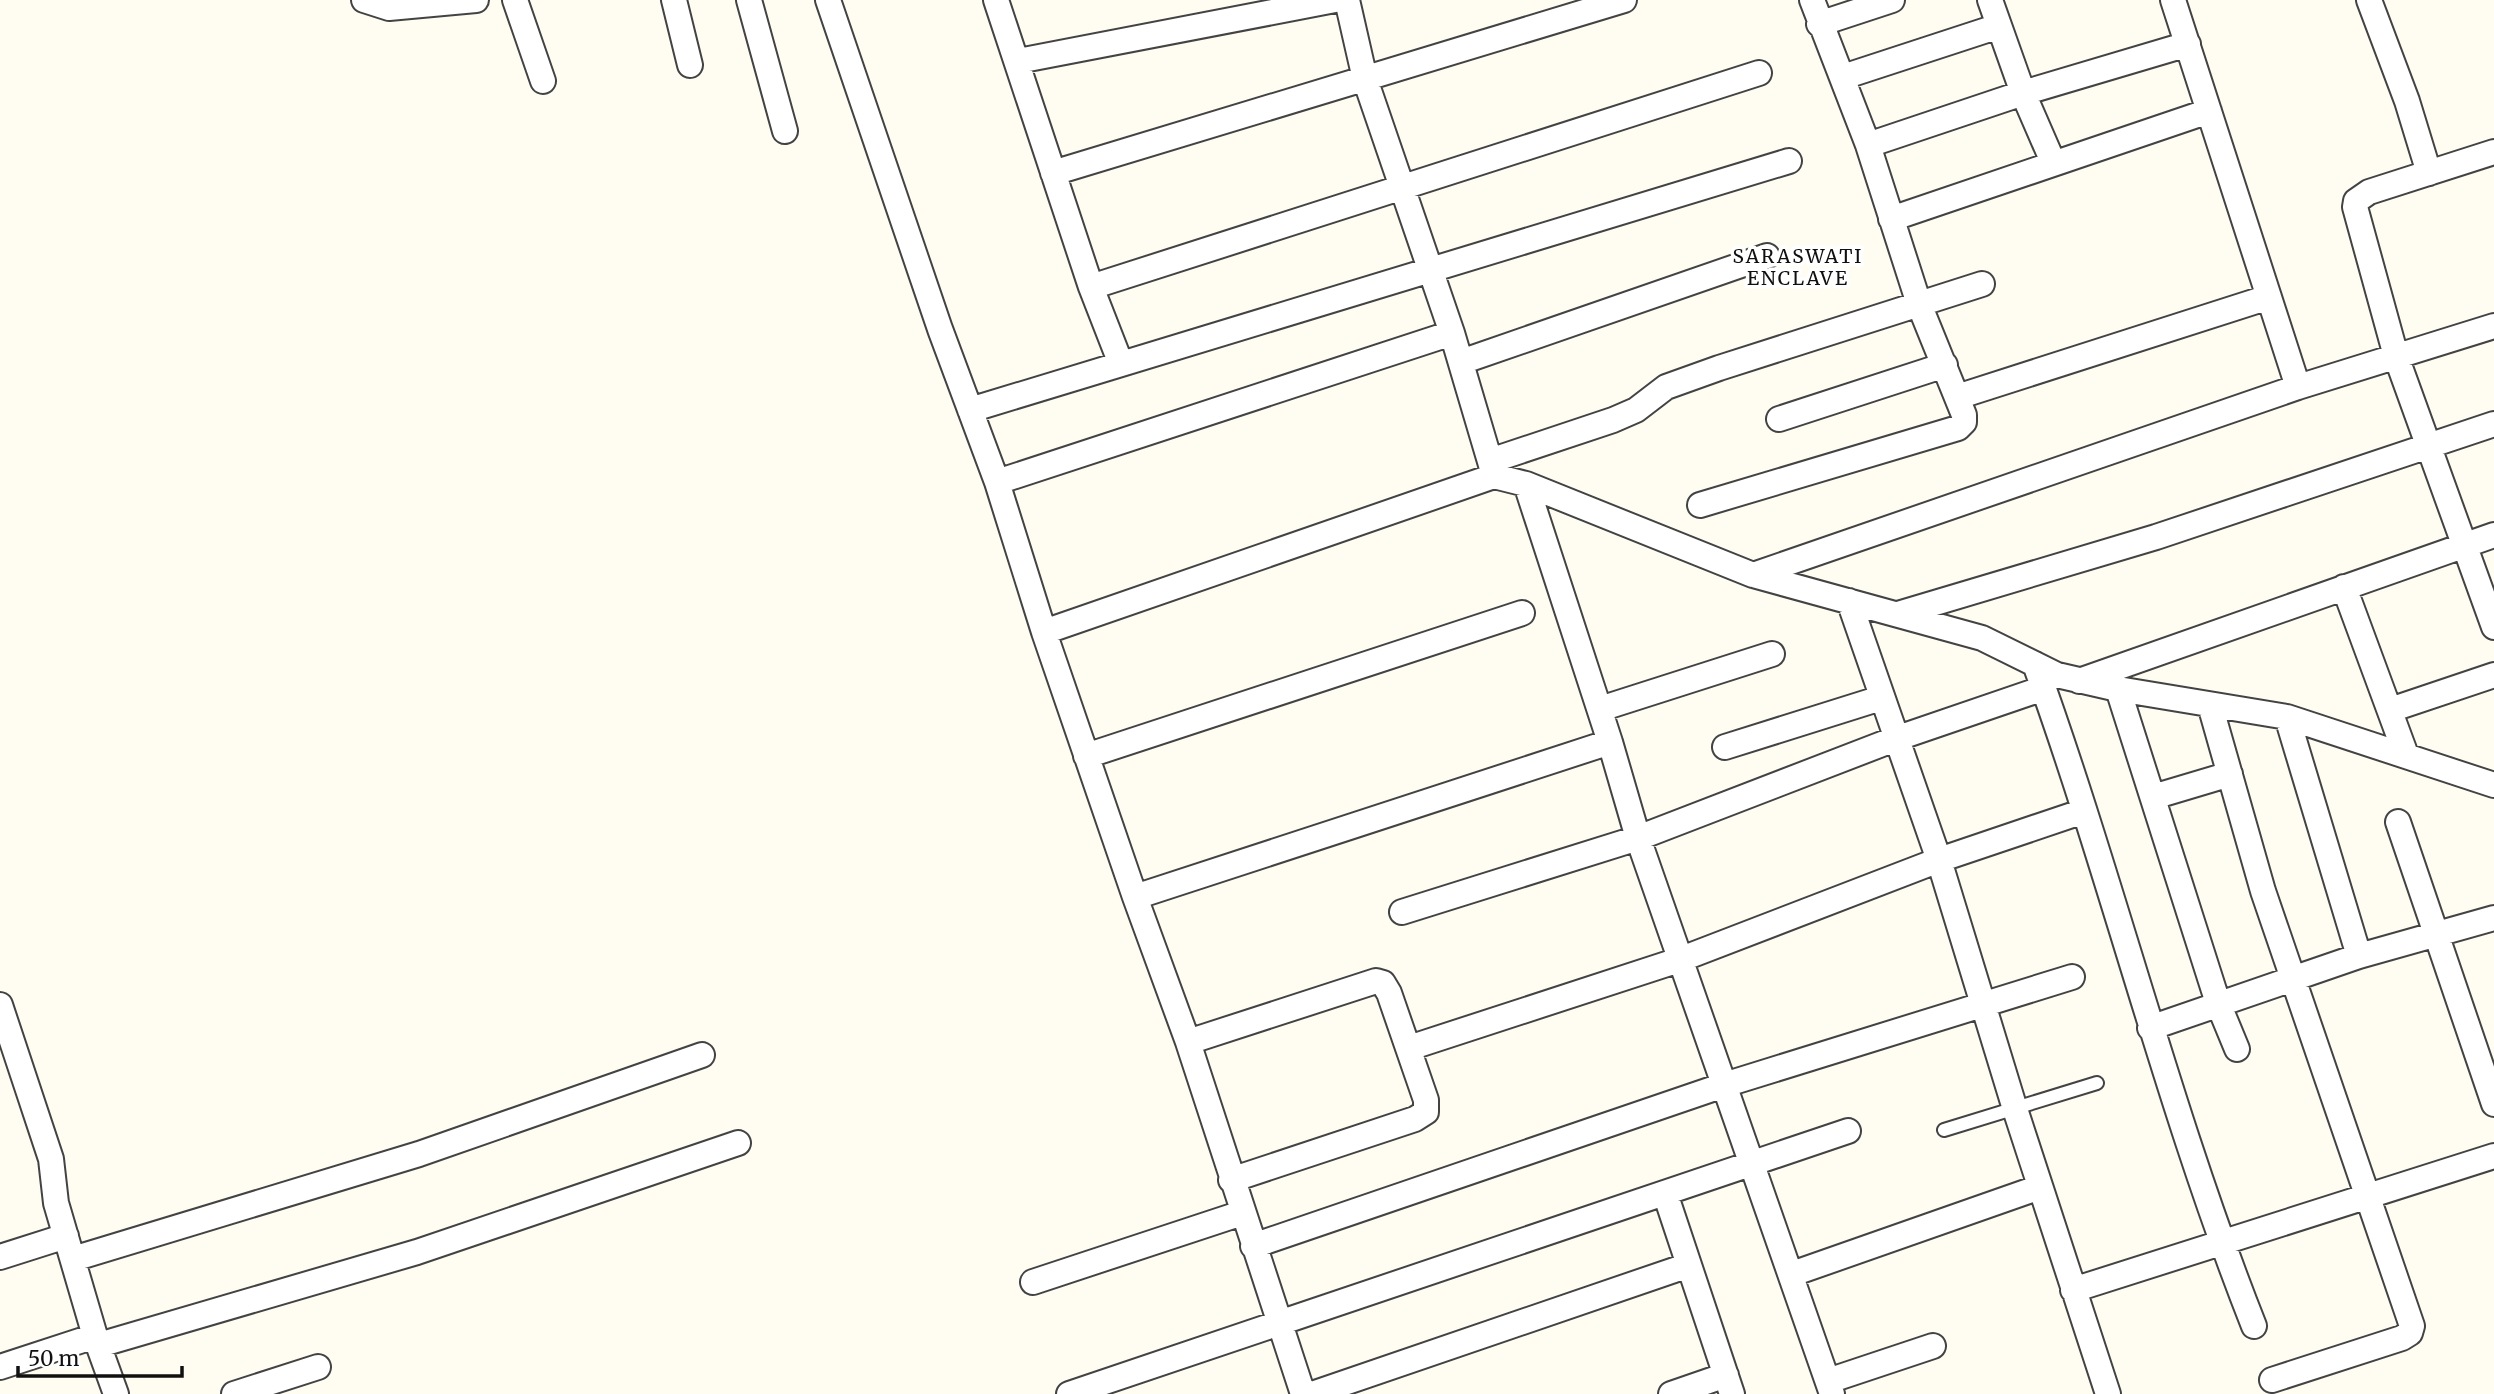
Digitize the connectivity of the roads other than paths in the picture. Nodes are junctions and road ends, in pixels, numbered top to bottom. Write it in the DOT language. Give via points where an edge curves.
graph roads {
  1 [pos="364,0"];
  2 [pos="476,0"];
  3 [pos="515,0"];
  4 [pos="674,0"];
  5 [pos="749,0"];
  6 [pos="828,0"];
  7 [pos="996,0"];
  8 [pos="1335,0"];
  9 [pos="1347,0"];
  10 [pos="1625,0"];
  11 [pos="1812,0"];
  12 [pos="1892,0"];
  13 [pos="2173,0"];
  14 [pos="2370,0"];
  15 [pos="1997,8"];
  16 [pos="1819,24"];
  17 [pos="2188,44"];
  18 [pos="1018,61"];
  19 [pos="690,65"];
  20 [pos="1759,73"];
  21 [pos="1843,78"];
  22 [pos="1365,79"];
  23 [pos="543,81"];
  24 [pos="2024,93"];
  25 [pos="2209,111"];
  26 [pos="785,131"];
  27 [pos="1867,145"];
  28 [pos="2494,152"];
  29 [pos="1789,161"];
  30 [pos="2053,162"];
  31 [pos="1053,173"];
  32 [pos="2429,173"];
  33 [pos="1402,187"];
  34 [pos="1891,219"];
  35 [pos="1767,256"];
  36 [pos="1431,269"];
  37 [pos="1982,284"];
  38 [pos="1091,287"];
  39 [pos="2269,297"];
  40 [pos="1919,304"];
  41 [pos="2494,326"];
  42 [pos="1452,333"];
  43 [pos="2396,356"];
  44 [pos="1461,362"];
  45 [pos="1121,364"];
  46 [pos="1945,365"];
  47 [pos="2298,387"];
  48 [pos="1957,397"];
  49 [pos="970,410"];
  50 [pos="1779,419"];
  51 [pos="2494,424"];
  52 [pos="2428,445"];
  53 [pos="1492,468"];
  54 [pos="996,482"];
  55 [pos="1526,484"];
  56 [pos="1700,505"];
  57 [pos="2494,535"];
  58 [pos="2465,545"];
  59 [pos="1753,575"];
  60 [pos="2344,587"];
  61 [pos="1849,601"];
  62 [pos="1522,613"];
  63 [pos="1898,614"];
  64 [pos="2494,626"];
  65 [pos="1044,632"];
  66 [pos="1772,654"];
  67 [pos="2035,664"];
  68 [pos="2494,675"];
  69 [pos="2080,681"];
  70 [pos="2044,688"];
  71 [pos="2118,689"];
  72 [pos="1881,698"];
  73 [pos="2210,705"];
  74 [pos="1600,709"];
  75 [pos="2390,710"];
  76 [pos="2287,717"];
  77 [pos="1895,739"];
  78 [pos="1610,742"];
  79 [pos="1726,747"];
  80 [pos="2406,755"];
  81 [pos="1086,756"];
  82 [pos="2230,774"];
  83 [pos="2494,785"];
  84 [pos="2153,797"];
  85 [pos="2084,811"];
  86 [pos="2398,822"];
  87 [pos="1638,838"];
  88 [pos="1940,860"];
  89 [pos="1135,897"];
  90 [pos="1402,912"];
  91 [pos="2494,918"];
  92 [pos="2435,934"];
  93 [pos="2359,956"];
  94 [pos="1679,960"];
  95 [pos="2072,977"];
  96 [pos="2294,978"];
  97 [pos="1982,1003"];
  98 [pos="2218,1003"];
  99 [pos="0,1005"];
  100 [pos="2150,1028"];
  101 [pos="1188,1042"];
  102 [pos="1409,1048"];
  103 [pos="2237,1049"];
  104 [pos="702,1055"];
  105 [pos="2097,1083"];
  106 [pos="1724,1085"];
  107 [pos="2494,1104"];
  108 [pos="2015,1109"];
  109 [pos="1944,1130"];
  110 [pos="1848,1131"];
  111 [pos="738,1143"];
  112 [pos="2494,1156"];
  113 [pos="1753,1163"];
  114 [pos="1231,1180"];
  115 [pos="2040,1186"];
  116 [pos="1665,1193"];
  117 [pos="2366,1197"];
  118 [pos="1242,1213"];
  119 [pos="2221,1243"];
  120 [pos="1254,1246"];
  121 [pos="69,1248"];
  122 [pos="0,1257"];
  123 [pos="1689,1265"];
  124 [pos="1792,1273"];
  125 [pos="1033,1282"];
  126 [pos="2073,1290"];
  127 [pos="1280,1324"];
  128 [pos="2254,1326"];
  129 [pos="97,1341"];
  130 [pos="1933,1346"];
  131 [pos="0,1367"];
  132 [pos="317,1367"];
  133 [pos="2272,1380"];
  134 [pos="1729,1384"];
  135 [pos="1830,1387"];
  136 [pos="116,1394"];
  137 [pos="234,1394"];
  138 [pos="1069,1394"];
  139 [pos="1303,1394"];
  140 [pos="1312,1394"];
  141 [pos="1671,1394"];
  142 [pos="2108,1394"];
  1 -- 2 [label="street" via="388,8"];
  3 -- 23 [label="street"];
  4 -- 19 [label="street"];
  5 -- 26 [label="street"];
  6 -- 49 [label="street"];
  7 -- 18 [label="street"];
  8 -- 18 [label="street"];
  9 -- 22 [label="street"];
  10 -- 22 [label="street"];
  11 -- 16 [label="street"];
  12 -- 16 [label="street"];
  13 -- 17 [label="street"];
  14 -- 32 [label="street"];
  15 -- 21 [label="street"];
  15 -- 24 [label="street"];
  16 -- 21 [label="street"];
  17 -- 24 [label="street"];
  17 -- 25 [label="street"];
  18 -- 31 [label="street"];
  20 -- 33 [label="street"];
  21 -- 27 [label="street"];
  22 -- 31 [label="street"];
  22 -- 33 [label="street"];
  24 -- 27 [label="street"];
  24 -- 30 [label="street"];
  25 -- 30 [label="street"];
  25 -- 39 [label="street"];
  27 -- 34 [label="street"];
  28 -- 32 [label="street"];
  29 -- 36 [label="street"];
  30 -- 34 [label="street"];
  31 -- 38 [label="street"];
  32 -- 43 [label="street" via="2369,192 2356,201"];
  33 -- 36 [label="street"];
  33 -- 38 [label="street"];
  34 -- 40 [label="street"];
  35 -- 44 [label="street"];
  36 -- 42 [label="street"];
  36 -- 45 [label="street"];
  37 -- 40 [label="street"];
  38 -- 45 [label="street"];
  39 -- 47 [label="street"];
  39 -- 48 [label="street"];
  40 -- 46 [label="street"];
  40 -- 53 [label="street" via="1666,387 1636,410"];
  41 -- 43 [label="street"];
  42 -- 44 [label="street"];
  42 -- 54 [label="street"];
  43 -- 47 [label="street"];
  43 -- 52 [label="street"];
  44 -- 53 [label="street"];
  45 -- 49 [label="street"];
  46 -- 48 [label="street"];
  46 -- 50 [label="street"];
  47 -- 59 [label="street"];
  48 -- 56 [label="street" via="1964,415 1958,428"];
  49 -- 54 [label="street"];
  51 -- 52 [label="street"];
  52 -- 58 [label="street"];
  52 -- 63 [label="street" via="2156,537"];
  53 -- 55 [label="street"];
  53 -- 65 [label="street"];
  54 -- 65 [label="street"];
  55 -- 59 [label="street"];
  55 -- 74 [label="street"];
  57 -- 58 [label="street"];
  58 -- 60 [label="street"];
  58 -- 64 [label="street"];
  59 -- 61 [label="street"];
  60 -- 69 [label="street"];
  60 -- 75 [label="street"];
  61 -- 63 [label="street"];
  61 -- 72 [label="street"];
  62 -- 81 [label="street"];
  63 -- 67 [label="street" via="1982,638"];
  65 -- 81 [label="street"];
  66 -- 74 [label="street"];
  67 -- 69 [label="street"];
  67 -- 70 [label="street"];
  68 -- 75 [label="street"];
  69 -- 71 [label="street"];
  70 -- 77 [label="street"];
  70 -- 85 [label="street"];
  71 -- 73 [label="street"];
  71 -- 84 [label="street"];
  72 -- 77 [label="street"];
  72 -- 79 [label="street"];
  73 -- 76 [label="street"];
  73 -- 82 [label="street"];
  74 -- 78 [label="street"];
  75 -- 80 [label="street"];
  76 -- 80 [label="street"];
  76 -- 93 [label="street"];
  77 -- 87 [label="street"];
  77 -- 88 [label="street"];
  78 -- 87 [label="street"];
  78 -- 89 [label="street"];
  80 -- 83 [label="street"];
  81 -- 89 [label="street"];
  82 -- 84 [label="street"];
  82 -- 96 [label="street" via="2263,891"];
  84 -- 98 [label="street"];
  85 -- 88 [label="street"];
  85 -- 100 [label="street"];
  86 -- 92 [label="street"];
  87 -- 90 [label="street"];
  87 -- 94 [label="street"];
  88 -- 94 [label="street"];
  88 -- 97 [label="street"];
  89 -- 101 [label="street"];
  91 -- 92 [label="street"];
  92 -- 93 [label="street"];
  92 -- 107 [label="street"];
  93 -- 96 [label="street"];
  94 -- 102 [label="street"];
  94 -- 106 [label="street"];
  95 -- 97 [label="street"];
  96 -- 98 [label="street"];
  96 -- 117 [label="street"];
  97 -- 106 [label="street"];
  97 -- 108 [label="street"];
  98 -- 100 [label="street"];
  98 -- 103 [label="street"];
  99 -- 121 [label="street" via="51,1159 56,1203"];
  100 -- 119 [label="street"];
  101 -- 102 [label="street" via="1376,981 1389,993"];
  101 -- 114 [label="street"];
  102 -- 114 [label="street" via="1426,1112"];
  104 -- 121 [label="street" via="419,1154"];
  105 -- 108 [label="lane"];
  106 -- 113 [label="street"];
  106 -- 120 [label="street"];
  108 -- 109 [label="lane"];
  108 -- 115 [label="street"];
  110 -- 113 [label="street"];
  111 -- 129 [label="street" via="416,1252"];
  112 -- 117 [label="street"];
  113 -- 116 [label="street"];
  113 -- 124 [label="street"];
  114 -- 118 [label="street"];
  115 -- 124 [label="street"];
  115 -- 126 [label="street"];
  116 -- 123 [label="street"];
  116 -- 127 [label="street"];
  117 -- 119 [label="street"];
  117 -- 133 [label="street" via="2409,1317 2410,1333"];
  118 -- 120 [label="street"];
  118 -- 125 [label="street"];
  119 -- 126 [label="street"];
  119 -- 128 [label="street"];
  120 -- 127 [label="street"];
  121 -- 122 [label="street"];
  121 -- 129 [label="street"];
  123 -- 134 [label="street"];
  123 -- 140 [label="street"];
  124 -- 135 [label="street"];
  126 -- 142 [label="street"];
  127 -- 138 [label="street"];
  127 -- 139 [label="street"];
  129 -- 131 [label="street"];
  129 -- 136 [label="street"];
  130 -- 135 [label="street"];
  132 -- 137 [label="street"];
  134 -- 141 [label="street"];
}
